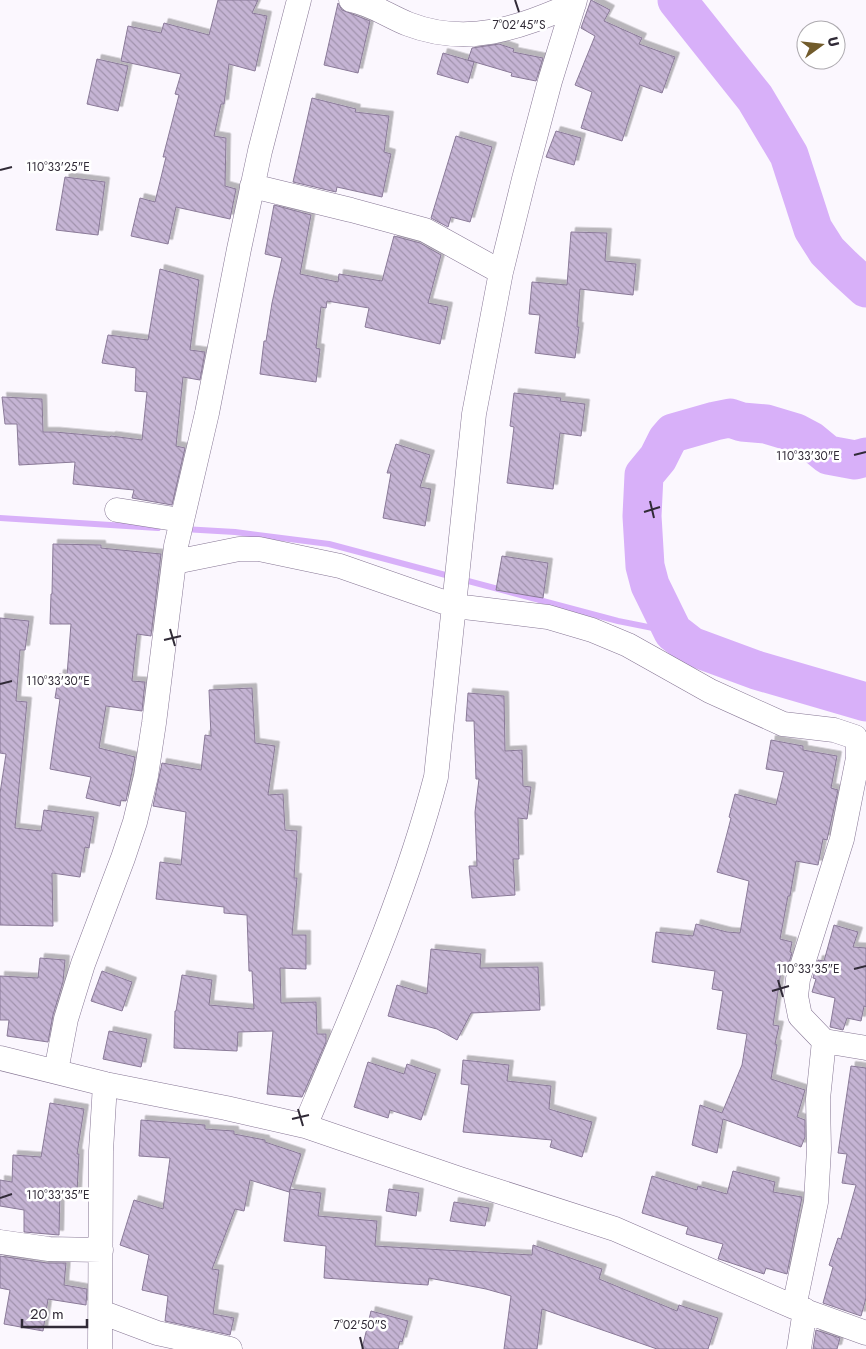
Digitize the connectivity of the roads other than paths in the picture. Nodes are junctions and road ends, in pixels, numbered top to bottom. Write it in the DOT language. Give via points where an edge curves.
graph roads {
  1 [pos="299,0"];
  2 [pos="352,0"];
  3 [pos="574,2"];
  4 [pos="252,186"];
  5 [pos="501,272"];
  6 [pos="117,510"];
  7 [pos="178,538"];
  8 [pos="457,586"];
  9 [pos="824,1041"];
  10 [pos="866,1048"];
  11 [pos="0,1058"];
  12 [pos="56,1071"];
  13 [pos="105,1084"];
  14 [pos="305,1126"];
  15 [pos="0,1242"];
  16 [pos="101,1250"];
  17 [pos="799,1309"];
  18 [pos="101,1312"];
  19 [pos="866,1332"];
  20 [pos="100,1349"];
  21 [pos="230,1349"];
  22 [pos="799,1349"];
  1 -- 4 [label="street"];
  2 -- 3 [label="street" via="372,5 407,24 456,35 506,30 532,22"];
  3 -- 5 [label="street" via="533,143"];
  4 -- 5 [label="street" via="425,230"];
  4 -- 7 [label="street" via="208,413"];
  5 -- 8 [label="street" via="474,414"];
  6 -- 7 [label="street"];
  7 -- 8 [label="street" via="238,549 259,549"];
  7 -- 12 [label="street" via="146,776 123,858 66,1019"];
  8 -- 9 [label="street" via="628,645 710,691 783,724 834,730 855,737 858,758 842,839 797,986 800,1016"];
  8 -- 14 [label="street" via="436,777 426,817 356,1006"];
  9 -- 10 [label="street"];
  9 -- 17 [label="street" via="818,1099 817,1194"];
  11 -- 12 [label="street"];
  12 -- 13 [label="street"];
  13 -- 14 [label="street"];
  13 -- 16 [label="street"];
  14 -- 17 [label="street" via="614,1229"];
  15 -- 16 [label="street" via="49,1249"];
  16 -- 18 [label="street"];
  17 -- 19 [label="street"];
  17 -- 22 [label="street"];
  18 -- 20 [label="street"];
  18 -- 21 [label="street" via="157,1333"];
}
